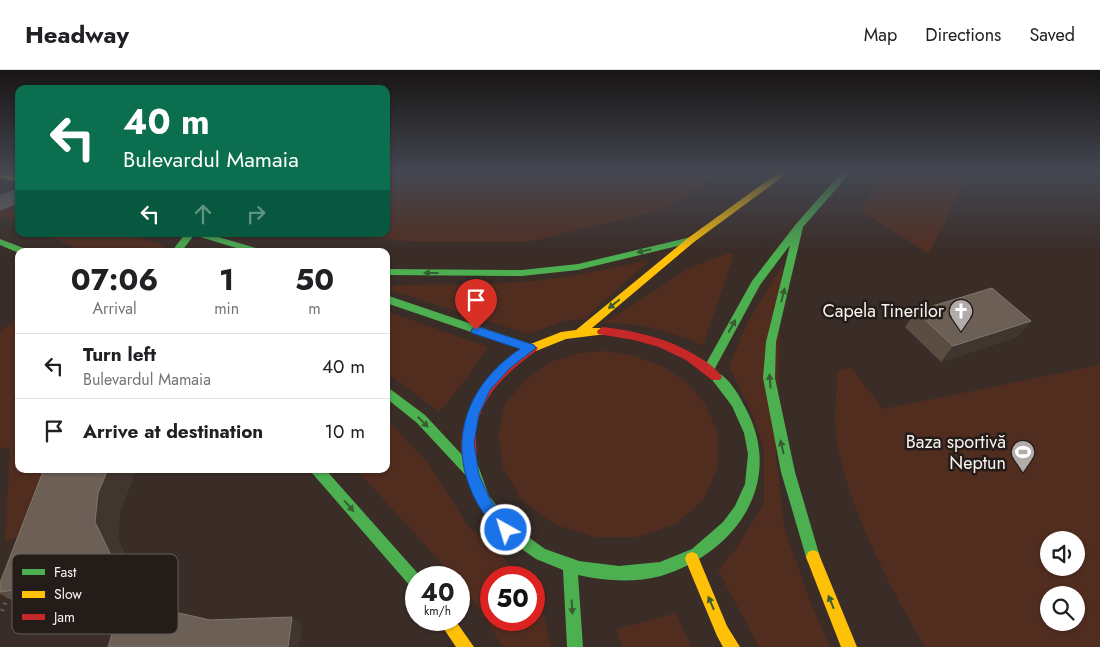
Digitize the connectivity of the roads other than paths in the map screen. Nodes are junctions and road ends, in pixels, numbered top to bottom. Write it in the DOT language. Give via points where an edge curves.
graph roads {
  1 [pos="748,199"];
  2 [pos="823,199"];
  3 [pos="799,226"];
  4 [pos="189,237"];
  5 [pos="201,237"];
  6 [pos="208,237"];
  7 [pos="691,240"];
  8 [pos="0,242"];
  9 [pos="15,248"];
  10 [pos="180,248"];
  11 [pos="236,248"];
  12 [pos="246,248"];
  13 [pos="390,272"];
  14 [pos="390,300"];
  15 [pos="580,332"];
  16 [pos="530,348"];
  17 [pos="709,369"];
  18 [pos="390,394"];
  19 [pos="321,473"];
  20 [pos="472,475"];
  21 [pos="692,559"];
  22 [pos="570,568"];
  23 [pos="405,569"];
  24 [pos="454,631"];
  25 [pos="466,647"];
  26 [pos="575,647"];
  27 [pos="732,647"];
  28 [pos="849,647"];
  1 -- 7 [label="main road"];
  2 -- 3 [label="main road"];
  17 -- 3 [label="main road, one-way" via="756,284"];
  28 -- 3 [label="main road, one-way" via="811,553 788,472 769,378 771,342"];
  4 -- 10 [label="main road"];
  5 -- 11 [label="main road"];
  6 -- 12 [label="main road"];
  7 -- 13 [label="main road, one-way" via="578,267 522,273"];
  7 -- 15 [label="main road, one-way"];
  8 -- 9 [label="main road"];
  14 -- 16 [label="main road"];
  15 -- 16 [label="main road"];
  15 -- 17 [label="main road" via="630,333 658,341 685,352"];
  16 -- 20 [label="main road" via="506,365 486,387 473,414 468,443"];
  17 -- 21 [label="main road" via="730,392 746,418 754,448 753,479 742,510 721,537"];
  18 -- 20 [label="main road, one-way" via="438,436"];
  19 -- 23 [label="main road, one-way"];
  20 -- 22 [label="main road" via="485,504 506,530 535,552"];
  21 -- 22 [label="main road" via="653,572 612,575"];
  27 -- 21 [label="main road, one-way"];
  22 -- 26 [label="main road, one-way"];
  24 -- 25 [label="main road"];
}
